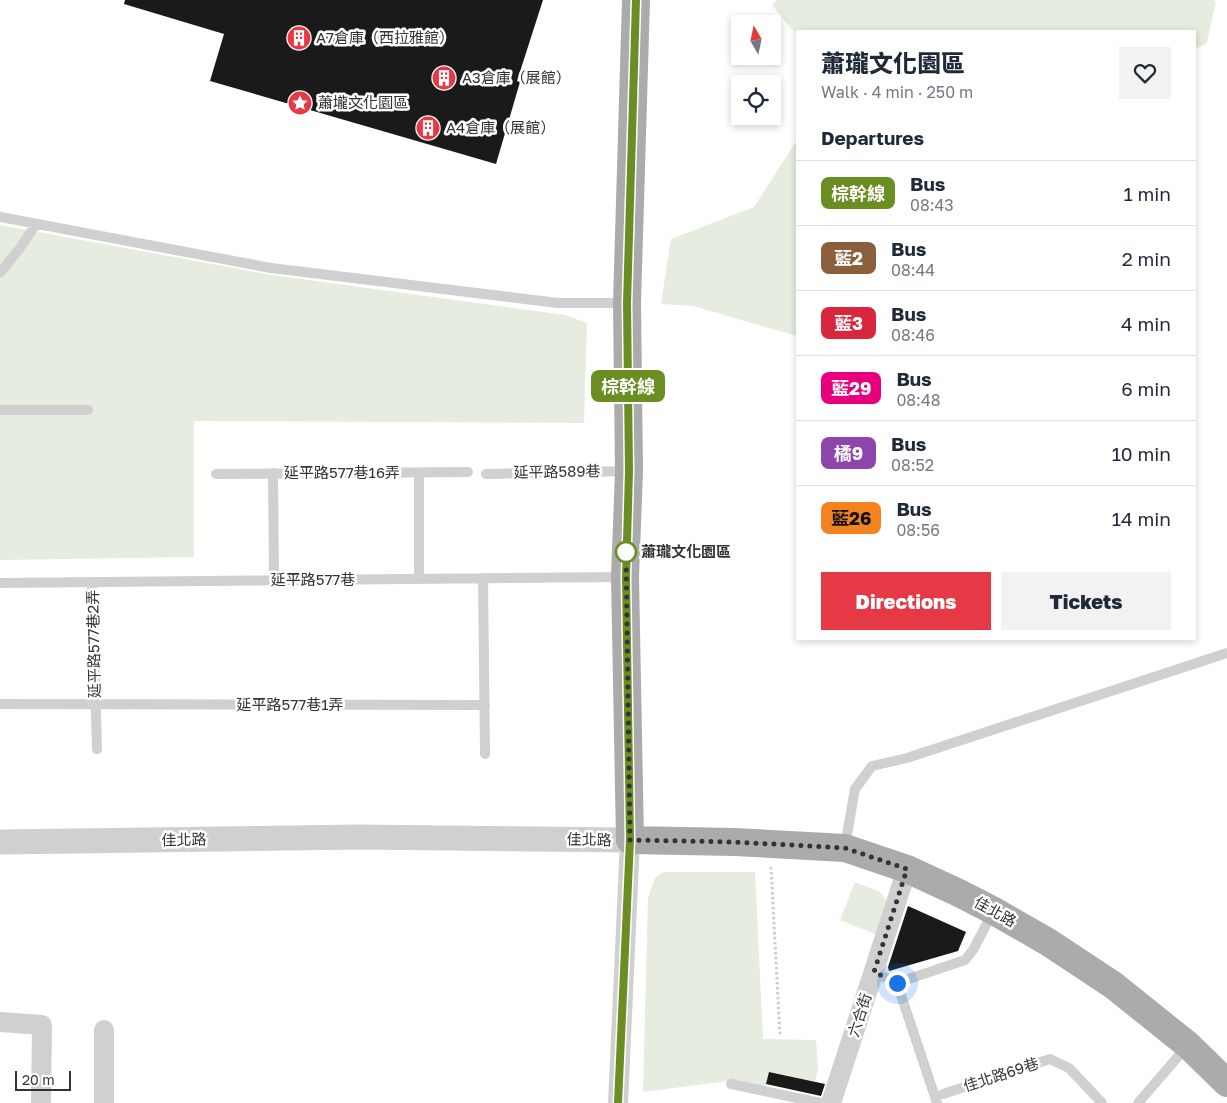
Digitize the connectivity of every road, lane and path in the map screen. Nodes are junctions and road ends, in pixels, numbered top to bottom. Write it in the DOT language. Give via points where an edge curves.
graph roads {
  1 [pos="636,0"];
  2 [pos="0,217"];
  3 [pos="36,224"];
  4 [pos="0,273"];
  5 [pos="627,303"];
  6 [pos="0,410"];
  7 [pos="88,410"];
  8 [pos="629,471"];
  9 [pos="468,472"];
  10 [pos="273,473"];
  11 [pos="419,473"];
  12 [pos="216,474"];
  13 [pos="486,474"];
  14 [pos="626,577"];
  15 [pos="483,578"];
  16 [pos="419,579"];
  17 [pos="274,580"];
  18 [pos="92,582"];
  19 [pos="0,583"];
  20 [pos="1227,653"];
  21 [pos="0,704"];
  22 [pos="95,705"];
  23 [pos="484,705"];
  24 [pos="97,749"];
  25 [pos="485,754"];
  26 [pos="630,840"];
  27 [pos="0,842"];
  28 [pos="769,843"];
  29 [pos="845,848"];
  30 [pos="907,869"];
  31 [pos="994,911"];
  32 [pos="874,972"];
  33 [pos="897,983"];
  34 [pos="0,1022"];
  35 [pos="104,1030"];
  36 [pos="780,1036"];
  37 [pos="1188,1045"];
  38 [pos="1227,1083"];
  39 [pos="731,1084"];
  40 [pos="940,1098"];
  41 [pos="41,1103"];
  42 [pos="104,1103"];
  43 [pos="618,1103"];
  44 [pos="821,1103"];
  45 [pos="831,1103"];
  46 [pos="1102,1103"];
  47 [pos="1138,1103"];
  1 -- 5 [label="main road"];
  2 -- 3 [label="lane"];
  3 -- 4 [label="lane"];
  3 -- 5 [label="lane" via="271,268 558,303"];
  5 -- 8 [label="main road"];
  6 -- 7 [label="lane"];
  8 -- 13 [label="lane, 延平路589巷"];
  8 -- 14 [label="main road"];
  9 -- 11 [label="lane, 延平路577巷16弄"];
  10 -- 11 [label="lane, 延平路577巷16弄"];
  10 -- 12 [label="lane, 延平路577巷16弄"];
  10 -- 17 [label="lane"];
  11 -- 16 [label="lane"];
  14 -- 15 [label="lane, 延平路577巷"];
  14 -- 26 [label="main road"];
  15 -- 16 [label="lane, 延平路577巷"];
  15 -- 23 [label="lane"];
  16 -- 17 [label="lane, 延平路577巷"];
  17 -- 18 [label="lane, 延平路577巷"];
  18 -- 19 [label="lane, 延平路577巷"];
  18 -- 22 [label="lane, 延平路577巷2弄"];
  20 -- 29 [label="lane" via="907,758 872,766 855,789"];
  21 -- 22 [label="lane, 延平路577巷2弄"];
  22 -- 23 [label="lane, 延平路577巷1弄"];
  22 -- 24 [label="lane, 延平路577巷2弄"];
  23 -- 25 [label="lane"];
  26 -- 27 [label="street, 佳北路" via="359,837"];
  26 -- 28 [label="main road, 佳北路"];
  26 -- 43 [label="street"];
  28 -- 29 [label="main road, 佳北路"];
  28 -- 36 [label="path"];
  29 -- 30 [label="main road, 佳北路"];
  30 -- 31 [label="main road, 佳北路"];
  30 -- 32 [label="street, 六合街"];
  31 -- 33 [label="lane" via="965,960"];
  31 -- 37 [label="main road, 佳北路" via="1113,985"];
  32 -- 33 [label="lane"];
  32 -- 45 [label="street, 六合街"];
  33 -- 40 [label="lane"];
  34 -- 41 [label="street" via="42,1025"];
  35 -- 42 [label="street"];
  37 -- 38 [label="main road, 佳北路"];
  37 -- 47 [label="lane"];
  39 -- 44 [label="lane"];
  40 -- 46 [label="lane, 佳北路69巷" via="1050,1059 1069,1068"];
}
